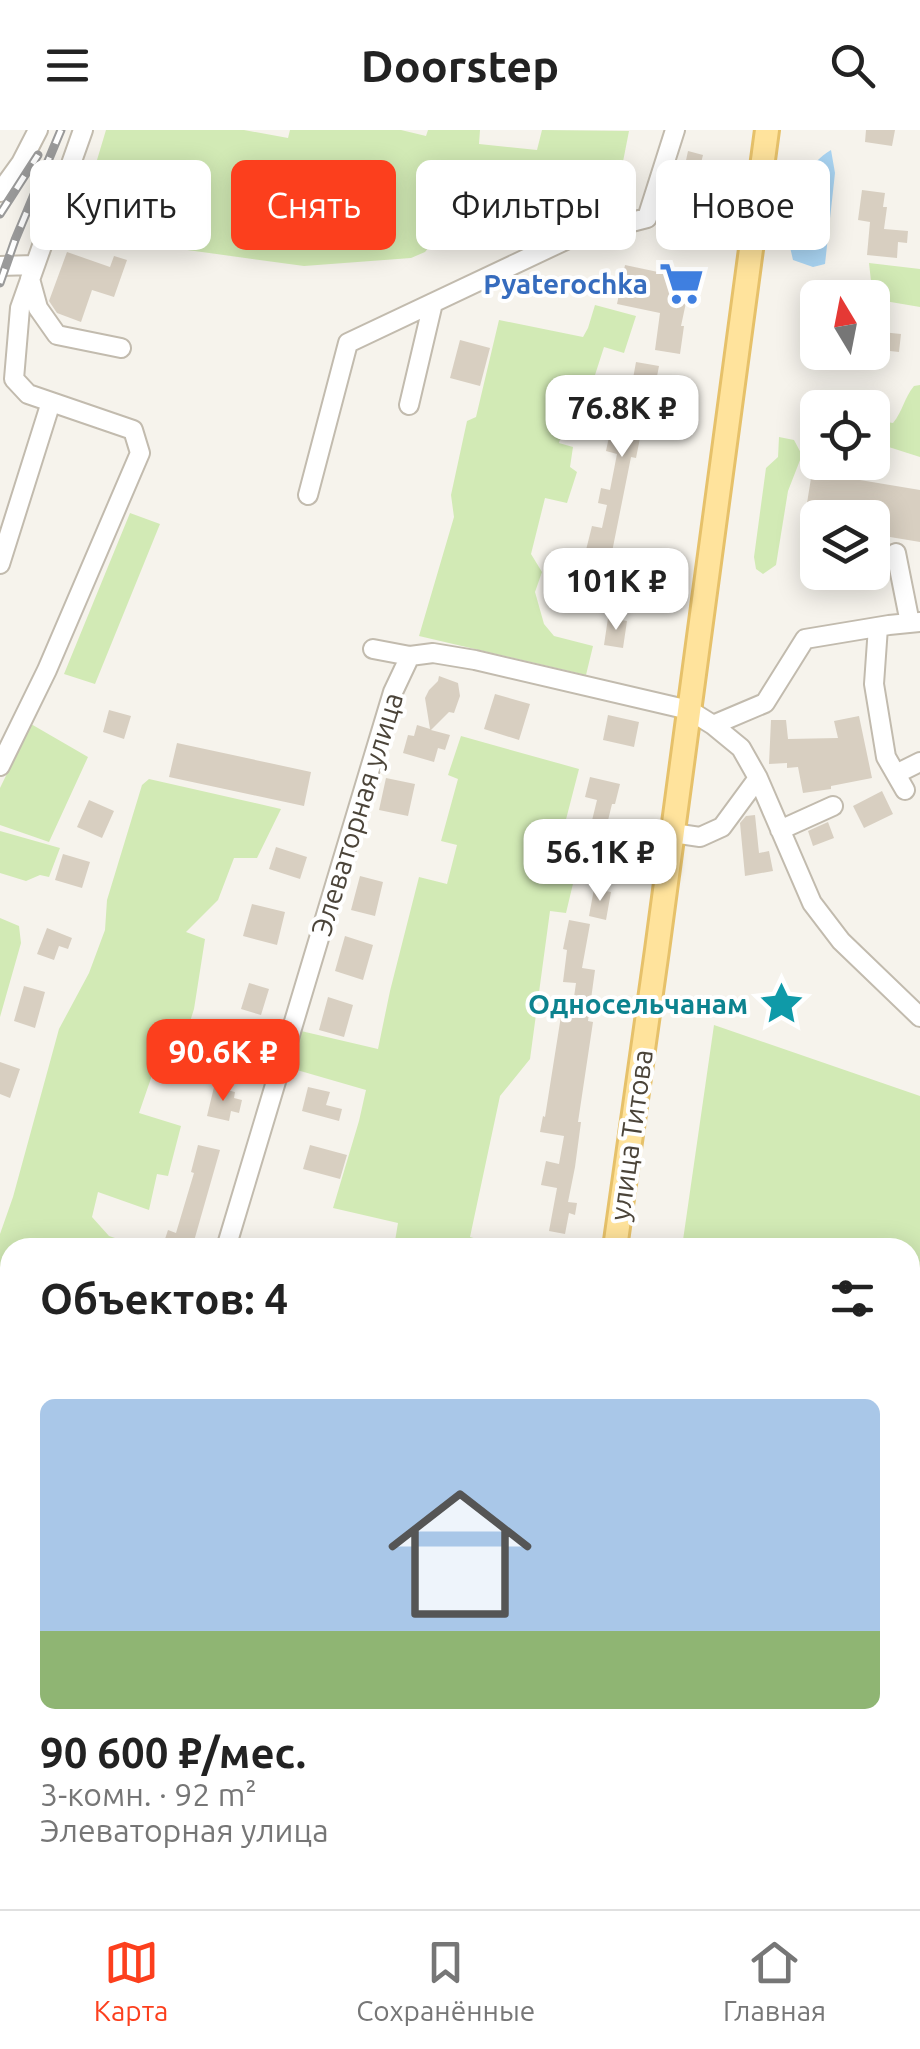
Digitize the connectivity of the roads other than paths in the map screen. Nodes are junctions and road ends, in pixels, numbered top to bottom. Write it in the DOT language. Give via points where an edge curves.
graph roads {
  1 [pos="38,130"];
  2 [pos="82,130"];
  3 [pos="675,130"];
  4 [pos="767,130"];
  5 [pos="0,192"];
  6 [pos="0,266"];
  7 [pos="32,272"];
  8 [pos="432,303"];
  9 [pos="20,308"];
  10 [pos="0,310"];
  11 [pos="121,348"];
  12 [pos="52,402"];
  13 [pos="408,405"];
  14 [pos="308,495"];
  15 [pos="896,553"];
  16 [pos="0,564"];
  17 [pos="915,623"];
  18 [pos="878,627"];
  19 [pos="374,649"];
  20 [pos="410,656"];
  21 [pos="689,710"];
  22 [pos="713,724"];
  23 [pos="920,762"];
  24 [pos="0,766"];
  25 [pos="758,778"];
  26 [pos="833,806"];
  27 [pos="780,830"];
  28 [pos="673,833"];
  29 [pos="920,1018"];
  30 [pos="229,1238"];
  31 [pos="616,1238"];
  1 -- 5 [label="street"];
  2 -- 7 [label="street"];
  3 -- 8 [label="street" via="647,218 570,238"];
  4 -- 21 [label="main road, улица Титова"];
  6 -- 7 [label="street"];
  7 -- 9 [label="street"];
  7 -- 11 [label="street" via="38,308 57,334"];
  8 -- 13 [label="street"];
  8 -- 14 [label="street" via="348,343"];
  9 -- 10 [label="street"];
  9 -- 12 [label="street" via="14,379 28,394"];
  12 -- 16 [label="street"];
  12 -- 24 [label="street" via="133,430 140,453"];
  15 -- 17 [label="street"];
  17 -- 18 [label="street"];
  18 -- 22 [label="street" via="805,639 765,704"];
  18 -- 23 [label="street" via="874,684 886,758 900,782"];
  19 -- 20 [label="street"];
  20 -- 21 [label="street, Элеваторная улица" via="433,652 475,660"];
  20 -- 30 [label="street, Элеваторная улица" via="393,692"];
  21 -- 22 [label="street, Элеваторная улица"];
  21 -- 28 [label="main road, улица Титова"];
  22 -- 25 [label="street, Элеваторная улица" via="741,748"];
  25 -- 27 [label="street, Элеваторная улица"];
  25 -- 28 [label="street" via="722,827 700,836"];
  26 -- 27 [label="street"];
  27 -- 29 [label="street, Элеваторная улица" via="812,902 841,941"];
  28 -- 31 [label="main road, улица Титова"];
}
